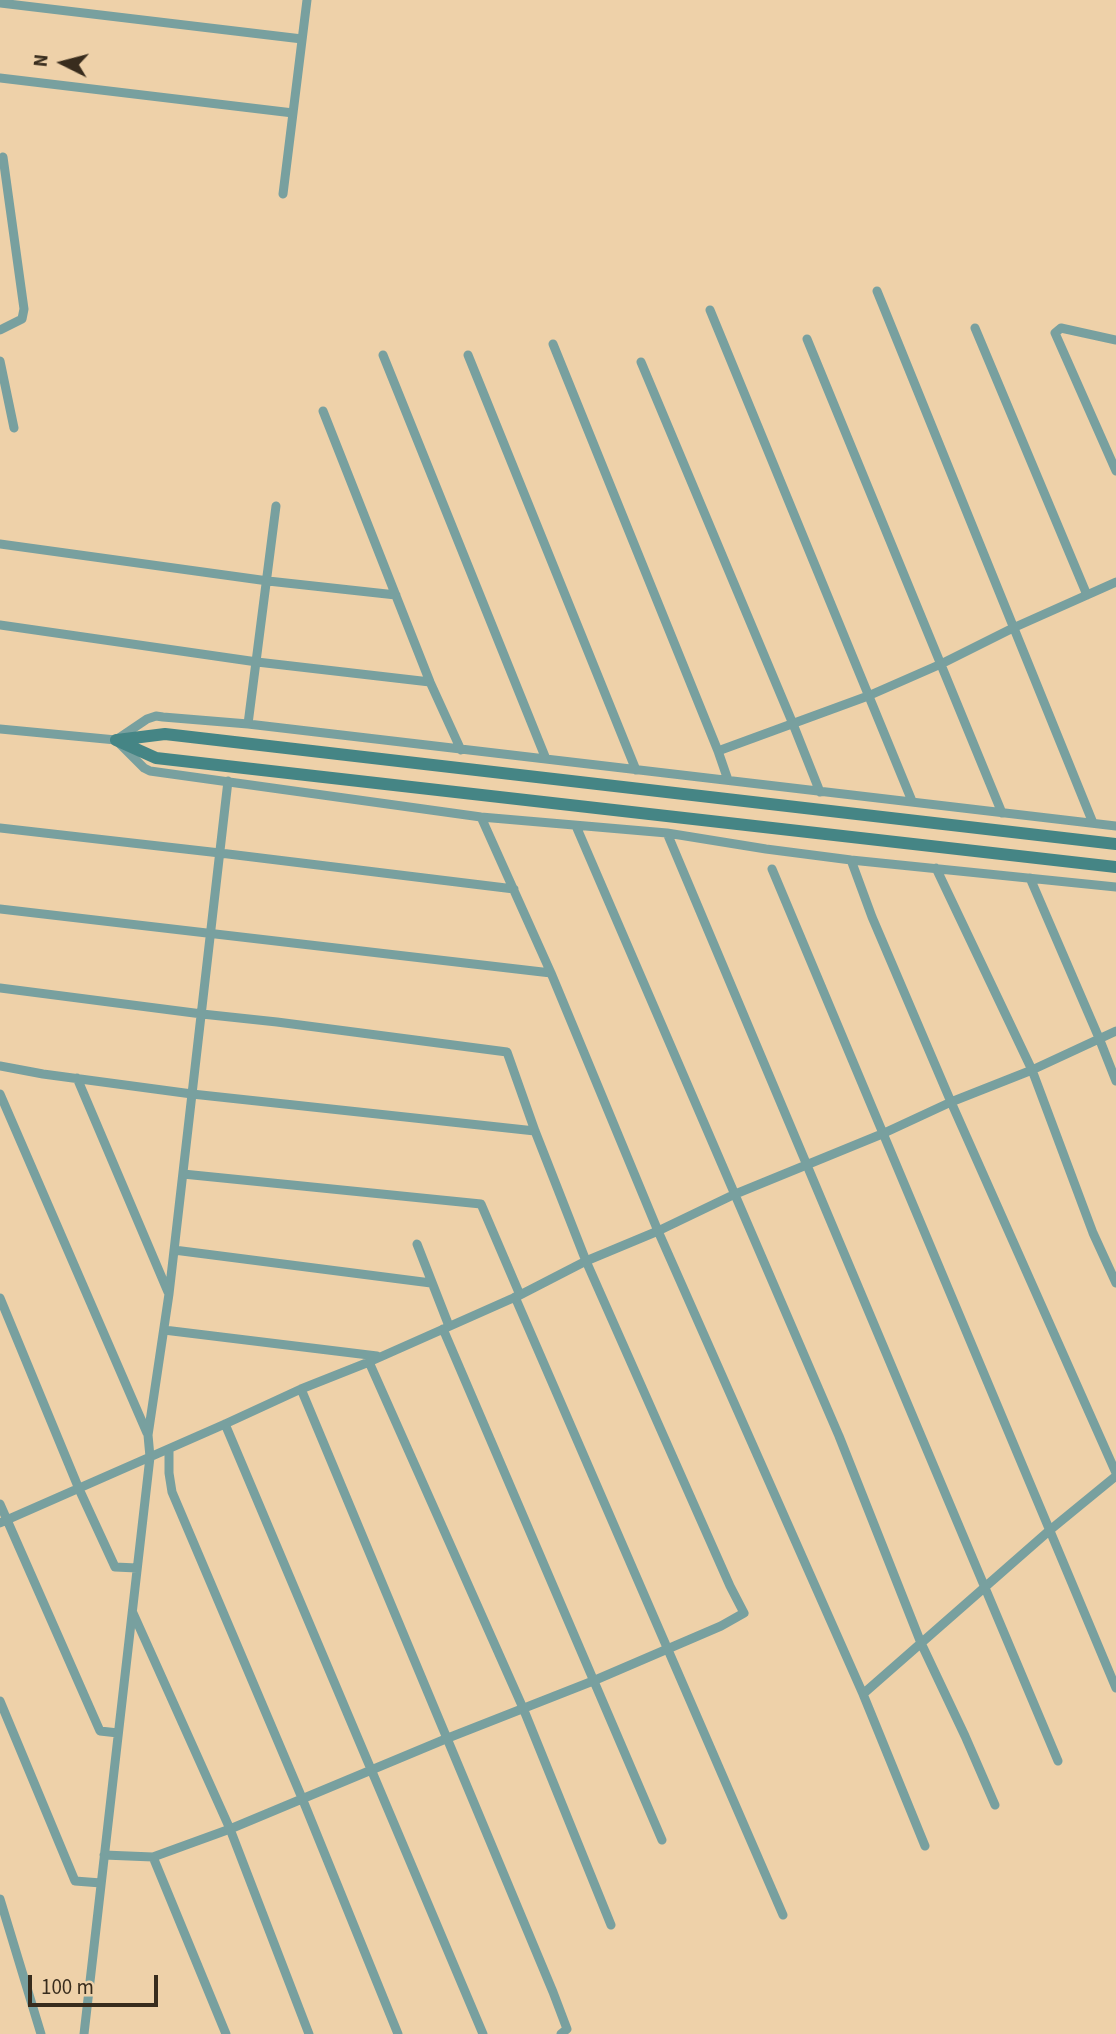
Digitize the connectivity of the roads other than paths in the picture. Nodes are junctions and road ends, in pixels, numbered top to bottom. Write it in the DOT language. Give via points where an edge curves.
graph roads {
  1 [pos="307,0"];
  2 [pos="0,3"];
  3 [pos="302,39"];
  4 [pos="0,78"];
  5 [pos="293,113"];
  6 [pos="3,158"];
  7 [pos="283,194"];
  8 [pos="877,291"];
  9 [pos="710,310"];
  10 [pos="975,328"];
  11 [pos="0,330"];
  12 [pos="807,339"];
  13 [pos="1116,340"];
  14 [pos="553,344"];
  15 [pos="383,355"];
  16 [pos="468,355"];
  17 [pos="0,361"];
  18 [pos="641,362"];
  19 [pos="323,411"];
  20 [pos="14,428"];
  21 [pos="1116,471"];
  22 [pos="276,506"];
  23 [pos="0,544"];
  24 [pos="268,581"];
  25 [pos="1116,582"];
  26 [pos="396,595"];
  27 [pos="1087,595"];
  28 [pos="0,625"];
  29 [pos="1013,628"];
  30 [pos="257,662"];
  31 [pos="941,664"];
  32 [pos="430,682"];
  33 [pos="868,696"];
  34 [pos="248,724"];
  35 [pos="793,724"];
  36 [pos="0,729"];
  37 [pos="116,740"];
  38 [pos="461,750"];
  39 [pos="718,751"];
  40 [pos="546,760"];
  41 [pos="636,770"];
  42 [pos="728,780"];
  43 [pos="228,781"];
  44 [pos="820,792"];
  45 [pos="912,801"];
  46 [pos="1002,813"];
  47 [pos="481,817"];
  48 [pos="1093,823"];
  49 [pos="576,826"];
  50 [pos="1116,826"];
  51 [pos="0,828"];
  52 [pos="667,834"];
  53 [pos="1116,844"];
  54 [pos="220,853"];
  55 [pos="850,860"];
  56 [pos="1116,867"];
  57 [pos="936,868"];
  58 [pos="772,869"];
  59 [pos="1030,878"];
  60 [pos="1116,887"];
  61 [pos="514,889"];
  62 [pos="0,909"];
  63 [pos="212,932"];
  64 [pos="551,973"];
  65 [pos="0,988"];
  66 [pos="202,1014"];
  67 [pos="1116,1031"];
  68 [pos="1100,1038"];
  69 [pos="0,1066"];
  70 [pos="1032,1070"];
  71 [pos="77,1078"];
  72 [pos="1116,1081"];
  73 [pos="0,1094"];
  74 [pos="192,1094"];
  75 [pos="951,1102"];
  76 [pos="535,1131"];
  77 [pos="882,1134"];
  78 [pos="807,1164"];
  79 [pos="183,1174"];
  80 [pos="733,1195"];
  81 [pos="658,1231"];
  82 [pos="416,1244"];
  83 [pos="174,1250"];
  84 [pos="586,1261"];
  85 [pos="431,1283"];
  86 [pos="1116,1283"];
  87 [pos="169,1294"];
  88 [pos="517,1296"];
  89 [pos="0,1298"];
  90 [pos="446,1327"];
  91 [pos="164,1330"];
  92 [pos="380,1356"];
  93 [pos="369,1362"];
  94 [pos="301,1389"];
  95 [pos="225,1424"];
  96 [pos="148,1435"];
  97 [pos="169,1449"];
  98 [pos="150,1457"];
  99 [pos="1116,1475"];
  100 [pos="79,1489"];
  101 [pos="0,1504"];
  102 [pos="3,1522"];
  103 [pos="1050,1530"];
  104 [pos="137,1568"];
  105 [pos="986,1587"];
  106 [pos="132,1612"];
  107 [pos="921,1643"];
  108 [pos="667,1648"];
  109 [pos="593,1681"];
  110 [pos="1116,1688"];
  111 [pos="863,1694"];
  112 [pos="0,1701"];
  113 [pos="523,1708"];
  114 [pos="118,1733"];
  115 [pos="448,1738"];
  116 [pos="1058,1761"];
  117 [pos="371,1770"];
  118 [pos="302,1798"];
  119 [pos="995,1805"];
  120 [pos="230,1829"];
  121 [pos="662,1840"];
  122 [pos="925,1846"];
  123 [pos="104,1856"];
  124 [pos="153,1857"];
  125 [pos="101,1883"];
  126 [pos="0,1899"];
  127 [pos="783,1915"];
  128 [pos="611,1925"];
  129 [pos="41,2034"];
  130 [pos="83,2034"];
  131 [pos="226,2034"];
  132 [pos="309,2034"];
  133 [pos="398,2034"];
  134 [pos="483,2034"];
  135 [pos="561,2034"];
  1 -- 3 [label="street"];
  2 -- 3 [label="street"];
  3 -- 5 [label="street"];
  4 -- 5 [label="street"];
  5 -- 7 [label="street"];
  6 -- 11 [label="street" via="24,309 22,319"];
  8 -- 29 [label="street"];
  9 -- 33 [label="street"];
  10 -- 27 [label="street"];
  12 -- 31 [label="street"];
  13 -- 21 [label="street" via="1061,328 1055,333"];
  14 -- 39 [label="street"];
  15 -- 40 [label="street"];
  16 -- 41 [label="street"];
  17 -- 20 [label="street"];
  18 -- 35 [label="street"];
  19 -- 26 [label="street"];
  22 -- 24 [label="street"];
  23 -- 24 [label="street"];
  24 -- 26 [label="street"];
  24 -- 30 [label="street"];
  25 -- 27 [label="street"];
  26 -- 32 [label="street"];
  27 -- 29 [label="street"];
  28 -- 30 [label="street"];
  29 -- 31 [label="street"];
  29 -- 48 [label="street"];
  30 -- 32 [label="street"];
  30 -- 34 [label="street"];
  31 -- 33 [label="street"];
  31 -- 46 [label="street"];
  32 -- 38 [label="street"];
  33 -- 35 [label="street"];
  33 -- 45 [label="street"];
  34 -- 37 [label="street" via="156,716"];
  34 -- 38 [label="street"];
  35 -- 39 [label="street"];
  35 -- 44 [label="street"];
  36 -- 37 [label="street"];
  37 -- 43 [label="street" via="150,771"];
  37 -- 53 [label="street" via="165,734"];
  37 -- 56 [label="street" via="156,758"];
  38 -- 40 [label="street"];
  39 -- 42 [label="street"];
  40 -- 41 [label="street"];
  41 -- 42 [label="street"];
  42 -- 44 [label="street"];
  43 -- 47 [label="street"];
  43 -- 54 [label="street"];
  44 -- 45 [label="street"];
  45 -- 46 [label="street"];
  46 -- 48 [label="street"];
  47 -- 49 [label="street"];
  47 -- 61 [label="street"];
  48 -- 50 [label="street"];
  49 -- 52 [label="street"];
  49 -- 80 [label="street"];
  51 -- 54 [label="street"];
  52 -- 55 [label="street"];
  52 -- 78 [label="street"];
  54 -- 61 [label="street"];
  54 -- 63 [label="street"];
  55 -- 57 [label="street"];
  55 -- 75 [label="street"];
  57 -- 59 [label="street"];
  57 -- 70 [label="street"];
  58 -- 77 [label="street"];
  59 -- 60 [label="street"];
  59 -- 68 [label="street"];
  61 -- 64 [label="street"];
  62 -- 63 [label="street"];
  63 -- 64 [label="street"];
  63 -- 66 [label="street"];
  64 -- 81 [label="street"];
  65 -- 66 [label="street"];
  66 -- 74 [label="street"];
  66 -- 76 [label="street" via="507,1052"];
  67 -- 68 [label="street"];
  68 -- 70 [label="street"];
  68 -- 72 [label="street"];
  69 -- 71 [label="street"];
  70 -- 75 [label="street"];
  70 -- 86 [label="street"];
  71 -- 74 [label="street"];
  71 -- 87 [label="street"];
  73 -- 96 [label="street"];
  74 -- 76 [label="street"];
  74 -- 79 [label="street"];
  75 -- 77 [label="street"];
  75 -- 99 [label="street"];
  76 -- 84 [label="street"];
  77 -- 78 [label="street"];
  77 -- 103 [label="street"];
  78 -- 80 [label="street"];
  78 -- 105 [label="street"];
  79 -- 83 [label="street"];
  79 -- 88 [label="street" via="481,1204"];
  80 -- 81 [label="street"];
  80 -- 107 [label="street" via="839,1436"];
  81 -- 84 [label="street"];
  81 -- 111 [label="street"];
  82 -- 85 [label="street"];
  83 -- 85 [label="street"];
  83 -- 87 [label="street"];
  84 -- 88 [label="street"];
  84 -- 108 [label="street" via="744,1613"];
  85 -- 90 [label="street"];
  87 -- 91 [label="street"];
  88 -- 90 [label="street"];
  88 -- 108 [label="street"];
  89 -- 100 [label="street"];
  90 -- 92 [label="street"];
  90 -- 109 [label="street"];
  91 -- 92 [label="street"];
  91 -- 96 [label="street"];
  92 -- 93 [label="street"];
  93 -- 94 [label="street"];
  93 -- 113 [label="street"];
  94 -- 95 [label="street"];
  94 -- 115 [label="street"];
  95 -- 97 [label="street"];
  95 -- 117 [label="street"];
  96 -- 98 [label="street"];
  97 -- 98 [label="street"];
  97 -- 118 [label="street" via="172,1492"];
  98 -- 100 [label="street"];
  98 -- 104 [label="street"];
  99 -- 103 [label="street"];
  100 -- 102 [label="street"];
  100 -- 104 [label="street" via="115,1567"];
  101 -- 102 [label="street"];
  102 -- 114 [label="street" via="100,1731"];
  103 -- 105 [label="street"];
  103 -- 110 [label="street"];
  104 -- 106 [label="street"];
  105 -- 107 [label="street"];
  105 -- 116 [label="street"];
  106 -- 114 [label="street"];
  106 -- 120 [label="street"];
  107 -- 111 [label="street"];
  107 -- 119 [label="street"];
  108 -- 109 [label="street"];
  108 -- 127 [label="street"];
  109 -- 113 [label="street"];
  109 -- 121 [label="street"];
  111 -- 122 [label="street"];
  112 -- 125 [label="street" via="75,1881"];
  113 -- 115 [label="street"];
  113 -- 128 [label="street"];
  114 -- 123 [label="street"];
  115 -- 117 [label="street"];
  115 -- 135 [label="street" via="553,1992 567,2029"];
  117 -- 118 [label="street"];
  117 -- 134 [label="street"];
  118 -- 120 [label="street"];
  118 -- 133 [label="street"];
  120 -- 124 [label="street"];
  120 -- 132 [label="street"];
  123 -- 124 [label="street"];
  123 -- 125 [label="street"];
  124 -- 131 [label="street"];
  125 -- 130 [label="street"];
  126 -- 129 [label="street"];
}
